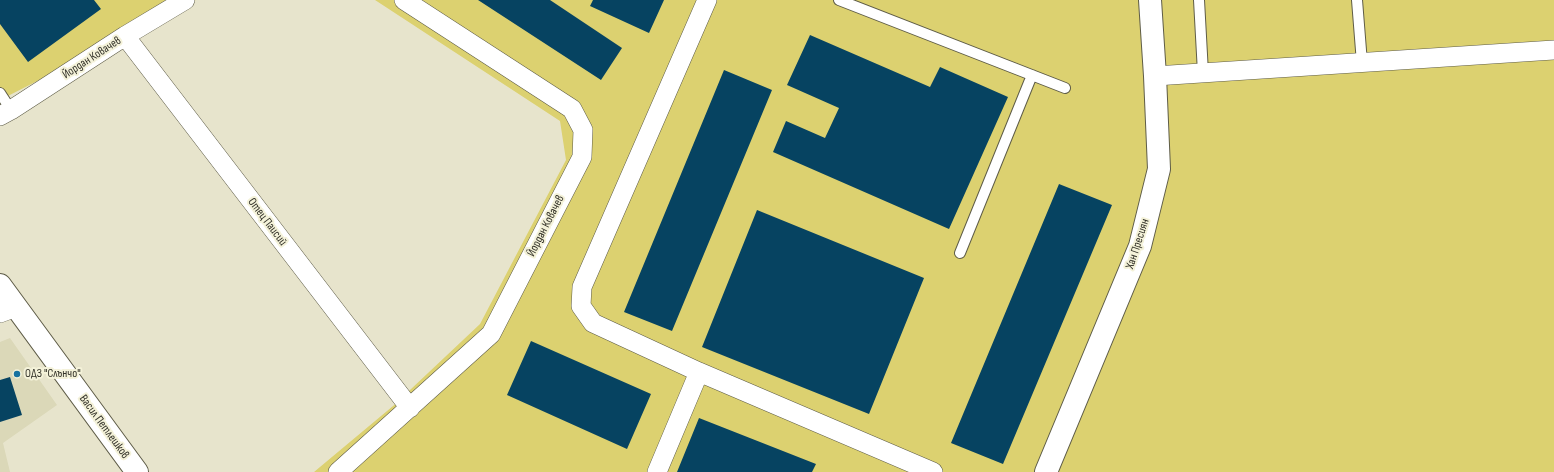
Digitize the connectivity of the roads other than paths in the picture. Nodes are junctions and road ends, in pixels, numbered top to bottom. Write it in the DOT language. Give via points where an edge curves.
graph roads {
  1 [pos="185,0"];
  2 [pos="404,0"];
  3 [pos="707,0"];
  4 [pos="839,0"];
  5 [pos="1150,0"];
  6 [pos="1199,0"];
  7 [pos="1357,0"];
  8 [pos="125,36"];
  9 [pos="1554,50"];
  10 [pos="1362,63"];
  11 [pos="1203,73"];
  12 [pos="1032,75"];
  13 [pos="1155,76"];
  14 [pos="1065,88"];
  15 [pos="0,93"];
  16 [pos="6,113"];
  17 [pos="960,253"];
  18 [pos="0,286"];
  19 [pos="8,310"];
  20 [pos="699,372"];
  21 [pos="410,408"];
  22 [pos="137,472"];
  23 [pos="338,472"];
  24 [pos="657,472"];
  25 [pos="933,472"];
  26 [pos="1046,472"];
  1 -- 8 [label="street, Йордан Ковачев"];
  2 -- 21 [label="street, Йордан Ковачев" via="572,109 583,130 582,156 490,334"];
  3 -- 20 [label="street" via="582,287 581,306 593,323"];
  4 -- 12 [label="lane"];
  5 -- 13 [label="street, Хан Пресиян"];
  6 -- 11 [label="lane"];
  7 -- 10 [label="lane"];
  8 -- 16 [label="street, Йордан Ковачев"];
  8 -- 21 [label="street, Отец Паисий"];
  9 -- 10 [label="street"];
  10 -- 11 [label="street"];
  11 -- 13 [label="street"];
  12 -- 14 [label="lane"];
  12 -- 17 [label="lane"];
  13 -- 26 [label="street, Хан Пресиян" via="1159,169 1140,246"];
  15 -- 16 [label="lane"];
  18 -- 19 [label="street, Васил Петлешков"];
  19 -- 22 [label="street, Васил Петлешков"];
  20 -- 24 [label="street"];
  20 -- 25 [label="street"];
  21 -- 23 [label="street, Йордан Ковачев"];
}
